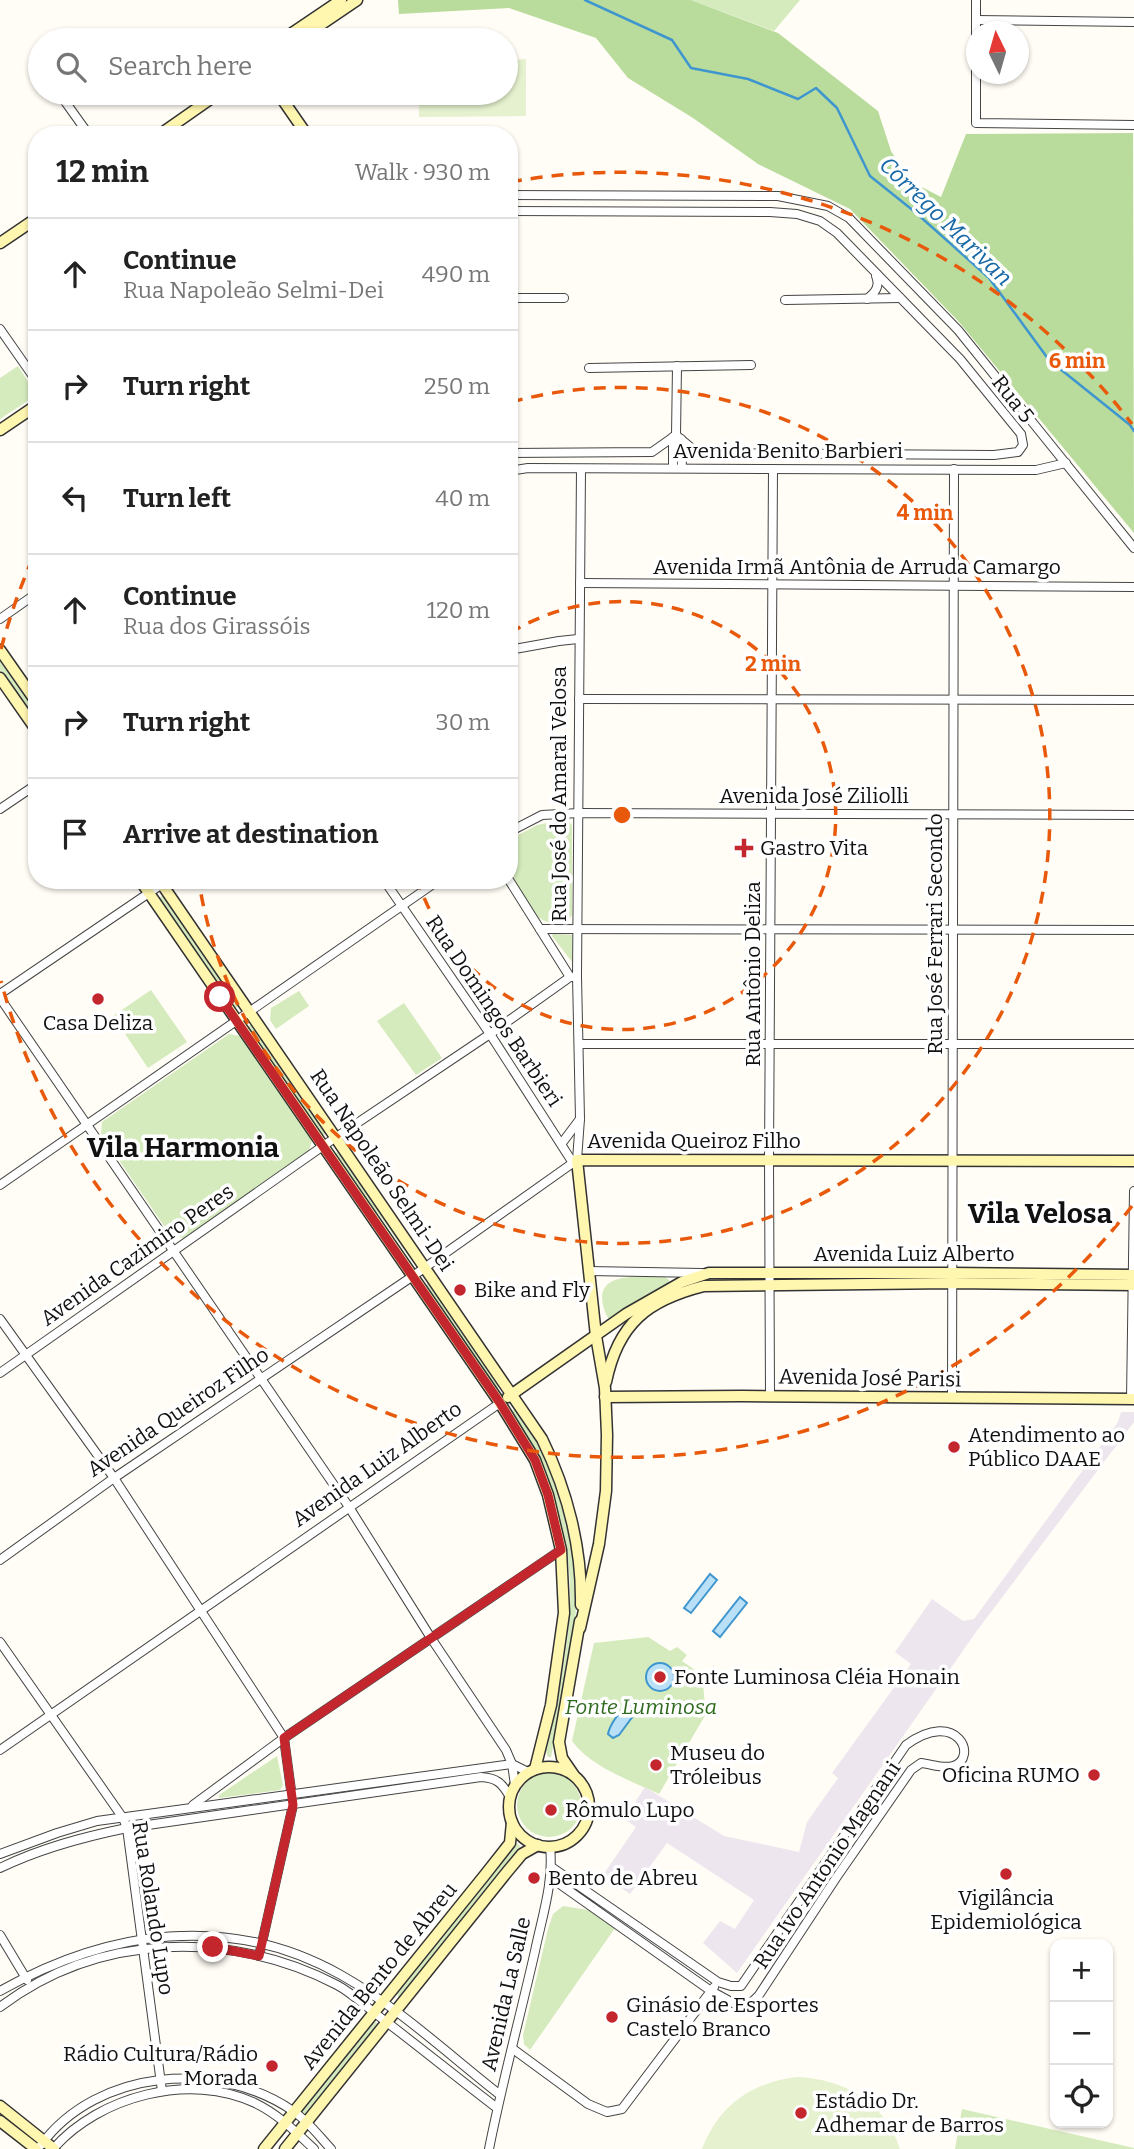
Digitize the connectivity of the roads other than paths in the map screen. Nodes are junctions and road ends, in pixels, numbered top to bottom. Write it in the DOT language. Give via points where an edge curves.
graph roads {
  1 [pos="341,0"];
  2 [pos="357,0"];
  3 [pos="976,0"];
  4 [pos="976,20"];
  5 [pos="1134,22"];
  6 [pos="300,28"];
  7 [pos="316,28"];
  8 [pos="67,105"];
  9 [pos="202,105"];
  10 [pos="286,105"];
  11 [pos="1134,125"];
  12 [pos="82,126"];
  13 [pos="172,126"];
  14 [pos="301,126"];
  15 [pos="518,195"];
  16 [pos="518,211"];
  17 [pos="28,224"];
  18 [pos="0,243"];
  19 [pos="875,273"];
  20 [pos="518,298"];
  21 [pos="564,298"];
  22 [pos="900,298"];
  23 [pos="867,299"];
  24 [pos="785,300"];
  25 [pos="0,329"];
  26 [pos="751,365"];
  27 [pos="677,366"];
  28 [pos="589,368"];
  29 [pos="28,369"];
  30 [pos="28,411"];
  31 [pos="0,430"];
  32 [pos="676,437"];
  33 [pos="518,453"];
  34 [pos="1066,463"];
  35 [pos="678,468"];
  36 [pos="581,469"];
  37 [pos="773,469"];
  38 [pos="954,469"];
  39 [pos="518,470"];
  40 [pos="1134,548"];
  41 [pos="580,583"];
  42 [pos="772,585"];
  43 [pos="954,585"];
  44 [pos="1134,587"];
  45 [pos="28,599"];
  46 [pos="0,619"];
  47 [pos="578,639"];
  48 [pos="518,648"];
  49 [pos="0,650"];
  50 [pos="0,678"];
  51 [pos="28,690"];
  52 [pos="579,699"];
  53 [pos="954,699"];
  54 [pos="771,700"];
  55 [pos="1134,700"];
  56 [pos="28,719"];
  57 [pos="28,790"];
  58 [pos="0,809"];
  59 [pos="579,813"];
  60 [pos="953,813"];
  61 [pos="770,814"];
  62 [pos="1134,815"];
  63 [pos="518,827"];
  64 [pos="146,889"];
  65 [pos="154,889"];
  66 [pos="168,889"];
  67 [pos="390,889"];
  68 [pos="426,889"];
  69 [pos="515,889"];
  70 [pos="149,893"];
  71 [pos="402,906"];
  72 [pos="577,928"];
  73 [pos="771,928"];
  74 [pos="540,929"];
  75 [pos="953,930"];
  76 [pos="1134,930"];
  77 [pos="574,976"];
  78 [pos="0,996"];
  79 [pos="251,1011"];
  80 [pos="236,1021"];
  81 [pos="490,1034"];
  82 [pos="579,1044"];
  83 [pos="770,1044"];
  84 [pos="952,1044"];
  85 [pos="1134,1044"];
  86 [pos="580,1119"];
  87 [pos="86,1126"];
  88 [pos="337,1138"];
  89 [pos="562,1143"];
  90 [pos="323,1146"];
  91 [pos="769,1159"];
  92 [pos="953,1160"];
  93 [pos="575,1161"];
  94 [pos="1134,1161"];
  95 [pos="0,1185"];
  96 [pos="1134,1191"];
  97 [pos="174,1252"];
  98 [pos="426,1267"];
  99 [pos="589,1271"];
  100 [pos="709,1273"];
  101 [pos="1134,1275"];
  102 [pos="413,1276"];
  103 [pos="769,1278"];
  104 [pos="951,1278"];
  105 [pos="1134,1285"];
  106 [pos="0,1319"];
  107 [pos="596,1336"];
  108 [pos="614,1351"];
  109 [pos="25,1355"];
  110 [pos="0,1373"];
  111 [pos="262,1379"];
  112 [pos="605,1392"];
  113 [pos="513,1394"];
  114 [pos="770,1396"];
  115 [pos="952,1398"];
  116 [pos="1133,1399"];
  117 [pos="500,1403"];
  118 [pos="114,1478"];
  119 [pos="349,1507"];
  120 [pos="561,1550"];
  121 [pos="0,1560"];
  122 [pos="200,1611"];
  123 [pos="580,1628"];
  124 [pos="431,1638"];
  125 [pos="0,1642"];
  126 [pos="51,1715"];
  127 [pos="284,1738"];
  128 [pos="0,1750"];
  129 [pos="512,1764"];
  130 [pos="531,1771"];
  131 [pos="573,1774"];
  132 [pos="515,1785"];
  133 [pos="293,1794"];
  134 [pos="510,1797"];
  135 [pos="293,1805"];
  136 [pos="190,1807"];
  137 [pos="123,1818"];
  138 [pos="512,1822"];
  139 [pos="127,1828"];
  140 [pos="538,1845"];
  141 [pos="550,1847"];
  142 [pos="0,1854"];
  143 [pos="0,1868"];
  144 [pos="553,1868"];
  145 [pos="551,1878"];
  146 [pos="0,1935"];
  147 [pos="144,1938"];
  148 [pos="261,1944"];
  149 [pos="144,1948"];
  150 [pos="259,1956"];
  151 [pos="25,1977"];
  152 [pos="718,1982"];
  153 [pos="30,1987"];
  154 [pos="0,1991"];
  155 [pos="711,1991"];
  156 [pos="382,2003"];
  157 [pos="0,2007"];
  158 [pos="374,2013"];
  159 [pos="396,2013"];
  160 [pos="388,2023"];
  161 [pos="513,2049"];
  162 [pos="161,2079"];
  163 [pos="162,2091"];
  164 [pos="499,2094"];
  165 [pos="0,2106"];
  166 [pos="497,2108"];
  167 [pos="293,2111"];
  168 [pos="0,2121"];
  169 [pos="285,2122"];
  170 [pos="307,2123"];
  171 [pos="298,2134"];
  172 [pos="39,2146"];
  173 [pos="53,2149"];
  174 [pos="264,2149"];
  175 [pos="285,2149"];
  176 [pos="314,2149"];
  177 [pos="331,2149"];
  178 [pos="488,2149"];
  1 -- 6 [label="main road"];
  2 -- 7 [label="main road"];
  3 -- 4 [label="street"];
  4 -- 5 [label="street"];
  4 -- 11 [label="street" via="976,123"];
  8 -- 12 [label="street"];
  9 -- 13 [label="main road"];
  10 -- 14 [label="main road"];
  15 -- 34 [label="street" via="778,196 828,206 849,218 958,330"];
  16 -- 19 [label="street, Rua 5" via="797,214 820,221 837,233"];
  17 -- 18 [label="main road"];
  19 -- 22 [label="street, Rua 5"];
  19 -- 23 [label="street" via="876,292"];
  20 -- 21 [label="street"];
  22 -- 23 [label="street"];
  22 -- 32 [label="street, Rua 5" via="960,359 1021,434 1023,444 1018,452 704,453"];
  23 -- 24 [label="street"];
  25 -- 29 [label="street"];
  26 -- 27 [label="street"];
  27 -- 28 [label="street"];
  27 -- 32 [label="street"];
  30 -- 31 [label="main road"];
  32 -- 33 [label="street" via="652,452"];
  32 -- 35 [label="street"];
  34 -- 38 [label="street, Avenida Benito Barbieri" via="1036,470"];
  34 -- 40 [label="street"];
  35 -- 36 [label="street, Avenida Benito Barbieri"];
  35 -- 37 [label="street, Avenida Benito Barbieri"];
  36 -- 39 [label="street, Avenida Benito Barbieri"];
  36 -- 41 [label="street, Rua José do Amaral Velosa"];
  37 -- 38 [label="street, Avenida Benito Barbieri"];
  37 -- 42 [label="street, Rua Antônio Deliza"];
  38 -- 43 [label="street, Rua José Ferrari Secondo"];
  41 -- 42 [label="street, Avenida Irmã Antônia de Arruda Camargo"];
  41 -- 47 [label="street, Rua José do Amaral Velosa"];
  42 -- 43 [label="street, Avenida Irmã Antônia de Arruda Camargo"];
  42 -- 54 [label="street, Rua Antônio Deliza"];
  43 -- 44 [label="street, Avenida Irmã Antônia de Arruda Camargo"];
  43 -- 53 [label="street, Rua José Ferrari Secondo"];
  45 -- 46 [label="street"];
  47 -- 48 [label="street"];
  47 -- 52 [label="street, Rua José do Amaral Velosa"];
  49 -- 51 [label="main road"];
  50 -- 56 [label="main road"];
  52 -- 54 [label="street"];
  52 -- 59 [label="street, Rua José do Amaral Velosa"];
  53 -- 54 [label="street"];
  53 -- 55 [label="street"];
  53 -- 60 [label="street, Rua José Ferrari Secondo"];
  54 -- 61 [label="street, Rua Antônio Deliza"];
  57 -- 58 [label="street"];
  59 -- 61 [label="street, Avenida José Ziliolli"];
  59 -- 63 [label="street, Avenida José Ziliolli" via="542,815"];
  59 -- 72 [label="street, Rua José do Amaral Velosa"];
  60 -- 61 [label="street, Avenida José Ziliolli"];
  60 -- 62 [label="street, Avenida José Ziliolli"];
  60 -- 75 [label="street, Rua José Ferrari Secondo"];
  61 -- 73 [label="street, Rua Antônio Deliza"];
  64 -- 70 [label="main road, Rua Napoleão Selmi-Dei"];
  65 -- 70 [label="street"];
  66 -- 79 [label="main road, Rua Napoleão Selmi-Dei"];
  67 -- 71 [label="street, Rua Domingos Barbieri"];
  68 -- 71 [label="street"];
  69 -- 74 [label="street"];
  70 -- 78 [label="street"];
  70 -- 80 [label="main road, Rua Napoleão Selmi-Dei"];
  71 -- 79 [label="street"];
  71 -- 81 [label="street, Rua Domingos Barbieri"];
  72 -- 73 [label="street"];
  72 -- 74 [label="street"];
  72 -- 77 [label="street, Rua José do Amaral Velosa"];
  73 -- 75 [label="street"];
  73 -- 83 [label="street, Rua Antônio Deliza"];
  74 -- 77 [label="street"];
  75 -- 76 [label="street"];
  75 -- 84 [label="street, Rua José Ferrari Secondo"];
  77 -- 81 [label="street, Avenida Cazimiro Peres"];
  77 -- 82 [label="street, Rua José do Amaral Velosa"];
  78 -- 87 [label="street"];
  79 -- 80 [label="street"];
  79 -- 88 [label="main road, Rua Napoleão Selmi-Dei"];
  80 -- 87 [label="street"];
  80 -- 90 [label="main road, Rua Napoleão Selmi-Dei"];
  81 -- 88 [label="street, Avenida Cazimiro Peres"];
  81 -- 89 [label="street, Rua Domingos Barbieri"];
  82 -- 83 [label="street"];
  82 -- 86 [label="street, Rua José do Amaral Velosa"];
  83 -- 84 [label="street"];
  83 -- 91 [label="street, Rua Antônio Deliza"];
  84 -- 85 [label="street"];
  84 -- 92 [label="street, Rua José Ferrari Secondo"];
  86 -- 89 [label="street"];
  86 -- 93 [label="street, Rua José do Amaral Velosa"];
  87 -- 95 [label="street"];
  87 -- 97 [label="street"];
  88 -- 90 [label="street, Avenida Cazimiro Peres"];
  88 -- 98 [label="main road, Rua Napoleão Selmi-Dei"];
  89 -- 93 [label="street, Rua Domingos Barbieri"];
  90 -- 97 [label="street, Avenida Cazimiro Peres"];
  90 -- 102 [label="main road, Rua Napoleão Selmi-Dei"];
  91 -- 92 [label="main road, Avenida Queiroz Filho"];
  91 -- 93 [label="main road, Avenida Queiroz Filho"];
  91 -- 103 [label="street, Rua Antônio Deliza"];
  92 -- 94 [label="main road, Avenida Queiroz Filho"];
  92 -- 104 [label="street, Rua José Ferrari Secondo"];
  93 -- 98 [label="street, Avenida Queiroz Filho"];
  93 -- 99 [label="main road, Rua José do Amaral Velosa"];
  96 -- 101 [label="street"];
  97 -- 109 [label="street, Avenida Cazimiro Peres"];
  97 -- 111 [label="street"];
  98 -- 102 [label="street, Avenida Queiroz Filho"];
  98 -- 113 [label="main road, Rua Napoleão Selmi-Dei"];
  99 -- 100 [label="street"];
  99 -- 107 [label="main road, Rua José do Amaral Velosa"];
  100 -- 103 [label="main road, Avenida Luiz Alberto"];
  100 -- 107 [label="main road, Avenida Luiz Alberto" via="671,1288"];
  101 -- 104 [label="main road, Avenida Luiz Alberto"];
  101 -- 105 [label="street"];
  102 -- 111 [label="street, Avenida Queiroz Filho"];
  102 -- 117 [label="main road, Rua Napoleão Selmi-Dei"];
  103 -- 104 [label="main road, Avenida Luiz Alberto"];
  103 -- 108 [label="main road, Avenida Luiz Alberto" via="704,1286 659,1301 637,1317"];
  103 -- 114 [label="street, Rua Antônio Deliza"];
  104 -- 105 [label="main road, Avenida Luiz Alberto"];
  104 -- 115 [label="street, Rua José Ferrari Secondo"];
  105 -- 116 [label="street"];
  106 -- 109 [label="street"];
  107 -- 112 [label="main road, Rua José do Amaral Velosa"];
  107 -- 113 [label="main road, Avenida Luiz Alberto"];
  108 -- 112 [label="main road, Rua José do Amaral Velosa"];
  109 -- 110 [label="street, Avenida Cazimiro Peres"];
  109 -- 118 [label="street"];
  111 -- 118 [label="street, Avenida Queiroz Filho"];
  111 -- 119 [label="street"];
  112 -- 114 [label="main road, Avenida José Parisi"];
  112 -- 123 [label="main road, Rua José do Amaral Velosa" via="606,1491"];
  113 -- 117 [label="main road, Avenida Luiz Alberto"];
  113 -- 123 [label="main road, Rua Napoleão Selmi-Dei" via="555,1465 566,1500 581,1587"];
  114 -- 115 [label="main road, Avenida José Parisi"];
  115 -- 116 [label="main road, Avenida José Parisi"];
  117 -- 119 [label="street, Avenida Luiz Alberto"];
  117 -- 120 [label="main road, Rua Napoleão Selmi-Dei" via="535,1460"];
  118 -- 121 [label="street, Avenida Queiroz Filho"];
  118 -- 122 [label="street"];
  119 -- 122 [label="street, Avenida Luiz Alberto"];
  119 -- 124 [label="street"];
  120 -- 124 [label="street"];
  120 -- 130 [label="main road, Rua Napoleão Selmi-Dei" via="564,1613 551,1705"];
  122 -- 126 [label="street, Avenida Luiz Alberto"];
  122 -- 127 [label="street"];
  123 -- 131 [label="main road, Rua Napoleão Selmi-Dei" via="559,1742 562,1758"];
  124 -- 127 [label="street"];
  124 -- 129 [label="street"];
  125 -- 126 [label="street, Rua Rolando Lupo"];
  126 -- 128 [label="street, Avenida Luiz Alberto"];
  126 -- 137 [label="street, Rua Rolando Lupo"];
  127 -- 133 [label="street"];
  127 -- 136 [label="street"];
  129 -- 130 [label="street"];
  129 -- 132 [label="street"];
  129 -- 133 [label="street"];
  130 -- 131 [label="main road" via="550,1766"];
  130 -- 132 [label="main road"];
  131 -- 141 [label="main road" via="587,1792 588,1817 574,1838"];
  132 -- 134 [label="main road"];
  133 -- 135 [label="street"];
  133 -- 136 [label="street"];
  134 -- 135 [label="street" via="494,1778 481,1777"];
  134 -- 138 [label="main road"];
  135 -- 139 [label="street"];
  135 -- 148 [label="street"];
  136 -- 137 [label="street"];
  137 -- 139 [label="street, Rua Rolando Lupo"];
  137 -- 142 [label="street" via="97,1821"];
  138 -- 140 [label="main road" via="518,1833"];
  138 -- 156 [label="main road, Avenida Bento de Abreu" via="510,1843"];
  139 -- 143 [label="street" via="78,1838"];
  139 -- 147 [label="street, Rua Rolando Lupo"];
  140 -- 141 [label="main road"];
  140 -- 159 [label="main road, Avenida Bento de Abreu" via="522,1854"];
  141 -- 144 [label="street, Avenida La Salle"];
  144 -- 145 [label="street, Avenida La Salle"];
  144 -- 152 [label="street"];
  145 -- 155 [label="street"];
  145 -- 161 [label="street, Avenida La Salle"];
  146 -- 151 [label="street"];
  147 -- 148 [label="street" via="217,1937"];
  147 -- 149 [label="street, Rua Rolando Lupo"];
  147 -- 151 [label="street" via="102,1947"];
  148 -- 150 [label="street"];
  148 -- 156 [label="street" via="343,1976"];
  149 -- 150 [label="street" via="213,1947"];
  149 -- 153 [label="street" via="104,1956"];
  149 -- 162 [label="street, Rua Rolando Lupo"];
  150 -- 158 [label="street" via="339,1986"];
  151 -- 153 [label="street"];
  151 -- 154 [label="street"];
  152 -- 155 [label="street"];
  152 -- 155 [label="street, Rua Ivo Antonio Magnani" via="741,1986 906,1745 935,1731 951,1732 960,1739 964,1749 956,1766 921,1763 911,1770 759,1995 749,2005 735,2004"];
  153 -- 157 [label="street"];
  155 -- 161 [label="street" via="622,2109 607,2112 588,2104"];
  156 -- 158 [label="main road, Avenida Bento de Abreu"];
  156 -- 159 [label="street"];
  158 -- 160 [label="street"];
  158 -- 167 [label="main road, Avenida Bento de Abreu"];
  159 -- 160 [label="main road, Avenida Bento de Abreu"];
  159 -- 164 [label="street"];
  160 -- 166 [label="street"];
  160 -- 170 [label="main road, Avenida Bento de Abreu"];
  161 -- 164 [label="street, Avenida La Salle"];
  162 -- 163 [label="street, Rua Rolando Lupo"];
  162 -- 167 [label="street" via="185,2077 238,2086"];
  162 -- 172 [label="street" via="101,2097 78,2110"];
  163 -- 169 [label="street" via="228,2095 253,2102"];
  163 -- 173 [label="street" via="85,2120"];
  164 -- 166 [label="street, Avenida La Salle"];
  165 -- 172 [label="main road"];
  166 -- 178 [label="street, Avenida La Salle"];
  167 -- 169 [label="main road, Avenida Bento de Abreu"];
  167 -- 170 [label="street"];
  168 -- 172 [label="main road"];
  169 -- 171 [label="street"];
  169 -- 174 [label="main road, Avenida Bento de Abreu"];
  170 -- 171 [label="main road, Avenida Bento de Abreu"];
  170 -- 177 [label="street"];
  171 -- 175 [label="main road, Avenida Bento de Abreu"];
  171 -- 176 [label="street"];
  172 -- 173 [label="main road"];
}
